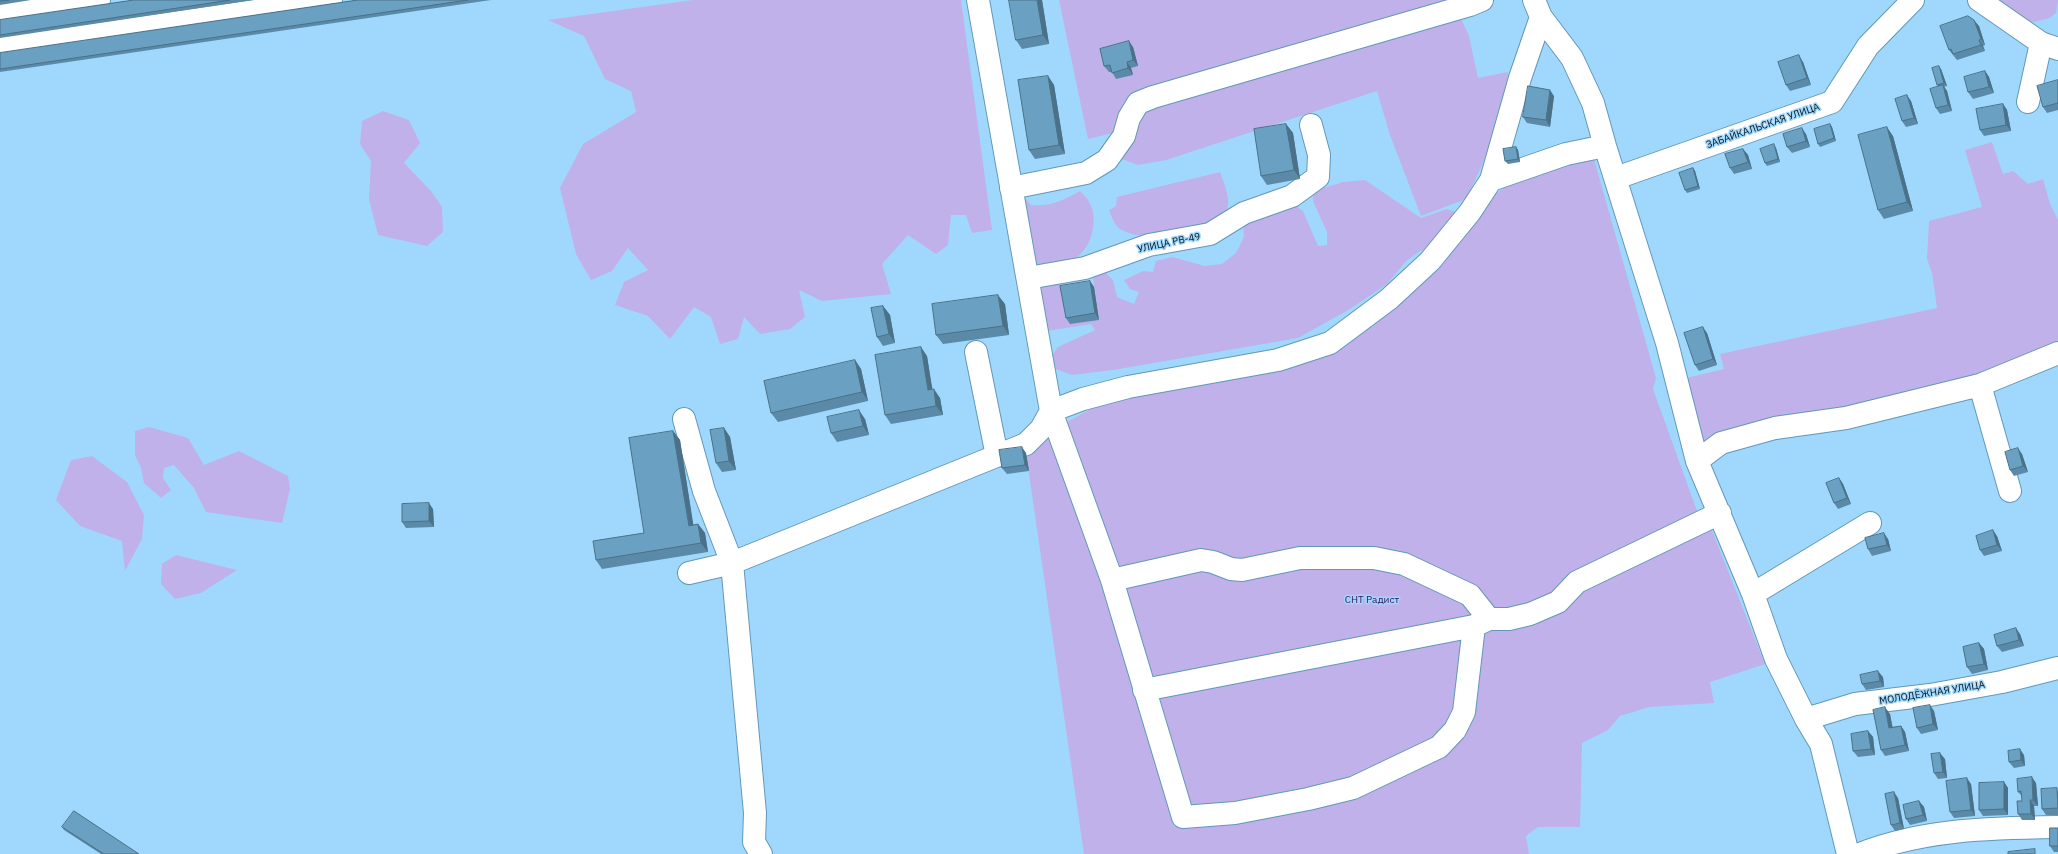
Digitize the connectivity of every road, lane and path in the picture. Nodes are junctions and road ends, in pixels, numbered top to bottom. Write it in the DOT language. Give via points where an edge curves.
graph roads {
  1 [pos="99,0"];
  2 [pos="330,0"];
  3 [pos="978,0"];
  4 [pos="1482,0"];
  5 [pos="1913,0"];
  6 [pos="1979,0"];
  7 [pos="1537,8"];
  8 [pos="0,15"];
  9 [pos="2049,46"];
  10 [pos="0,48"];
  11 [pos="2028,102"];
  12 [pos="1311,125"];
  13 [pos="1605,146"];
  14 [pos="1616,178"];
  15 [pos="1490,180"];
  16 [pos="1011,188"];
  17 [pos="1028,278"];
  18 [pos="976,352"];
  19 [pos="2058,354"];
  20 [pos="1980,385"];
  21 [pos="1052,411"];
  22 [pos="684,419"];
  23 [pos="997,456"];
  24 [pos="1697,461"];
  25 [pos="2010,491"];
  26 [pos="1720,513"];
  27 [pos="1870,523"];
  28 [pos="732,563"];
  29 [pos="689,573"];
  30 [pos="1112,580"];
  31 [pos="1753,594"];
  32 [pos="1482,622"];
  33 [pos="2058,668"];
  34 [pos="1144,690"];
  35 [pos="1806,719"];
  36 [pos="2058,827"];
  37 [pos="761,854"];
  38 [pos="1848,854"];
  39 [pos="1860,854"];
  1 -- 8 [label="street"];
  2 -- 10 [label="street"];
  3 -- 16 [label="street"];
  4 -- 16 [label="street" via="1153,97 1138,103 1129,118 1124,136 1106,160 1086,173"];
  5 -- 14 [label="street, ЗАБАЙКАЛЬСКАЯ УЛИЦА" via="1868,46 1832,102"];
  6 -- 9 [label="street"];
  7 -- 13 [label="street" via="1572,58 1593,103"];
  7 -- 15 [label="street" via="1520,78"];
  9 -- 11 [label="street"];
  12 -- 17 [label="street, УЛИЦА РВ-49" via="1319,155 1318,177 1292,196 1244,214 1210,234 1149,245 1085,268"];
  13 -- 14 [label="street"];
  13 -- 15 [label="street" via="1566,154"];
  14 -- 24 [label="street" via="1667,343"];
  15 -- 21 [label="street" via="1470,212 1430,262 1389,299 1330,343 1278,360 1128,387 1082,399"];
  16 -- 17 [label="street"];
  17 -- 21 [label="street"];
  18 -- 23 [label="street"];
  19 -- 20 [label="street"];
  20 -- 24 [label="street" via="1846,418 1775,428 1721,443"];
  20 -- 25 [label="street"];
  21 -- 23 [label="street" via="1041,429 1026,444"];
  21 -- 30 [label="street"];
  22 -- 28 [label="street" via="704,491"];
  23 -- 28 [label="street"];
  24 -- 26 [label="street"];
  26 -- 31 [label="street"];
  26 -- 32 [label="street" via="1577,582 1558,602 1516,618"];
  27 -- 31 [label="street"];
  28 -- 29 [label="street"];
  28 -- 37 [label="street" via="755,813 754,842"];
  30 -- 32 [label="street" via="1201,560 1242,570 1300,558 1374,558 1404,564 1470,595"];
  30 -- 34 [label="street"];
  31 -- 35 [label="street" via="1776,659"];
  32 -- 34 [label="street"];
  32 -- 34 [label="street" via="1464,712 1456,730 1439,747 1353,788 1308,799 1235,813 1183,817"];
  33 -- 35 [label="street, МОЛОДЁЖНАЯ УЛИЦА" via="1973,687 1855,704"];
  35 -- 38 [label="street" via="1821,744"];
  36 -- 39 [label="street" via="1928,834"];
}
